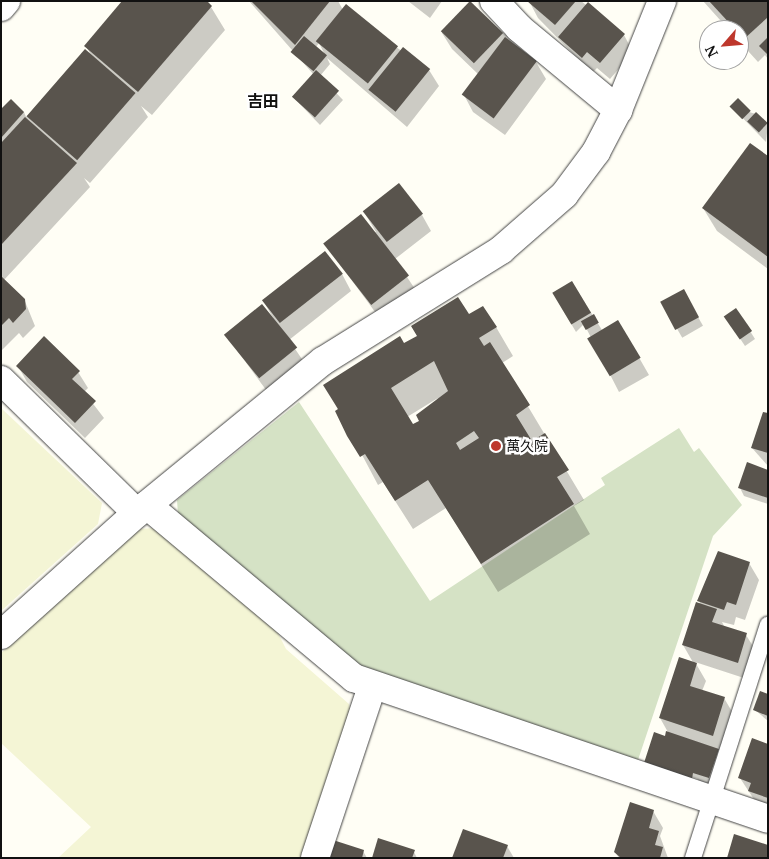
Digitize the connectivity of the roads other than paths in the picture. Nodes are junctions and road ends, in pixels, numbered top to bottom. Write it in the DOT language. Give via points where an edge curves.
graph roads {
  1 [pos="6,1"];
  2 [pos="494,1"];
  3 [pos="662,1"];
  4 [pos="1,7"];
  5 [pos="618,110"];
  6 [pos="1,380"];
  7 [pos="142,509"];
  8 [pos="768,625"];
  9 [pos="1,635"];
  10 [pos="372,688"];
  11 [pos="711,801"];
  12 [pos="768,819"];
  13 [pos="315,858"];
  14 [pos="693,858"];
  1 -- 4 [label="street"];
  2 -- 5 [label="street" via="519,28"];
  3 -- 5 [label="street"];
  5 -- 7 [label="street" via="596,152 564,195 501,250 323,361"];
  6 -- 7 [label="street"];
  7 -- 9 [label="street"];
  7 -- 10 [label="street" via="354,678"];
  8 -- 11 [label="lane"];
  10 -- 11 [label="street"];
  10 -- 13 [label="street"];
  11 -- 12 [label="street"];
  11 -- 14 [label="lane"];
}
